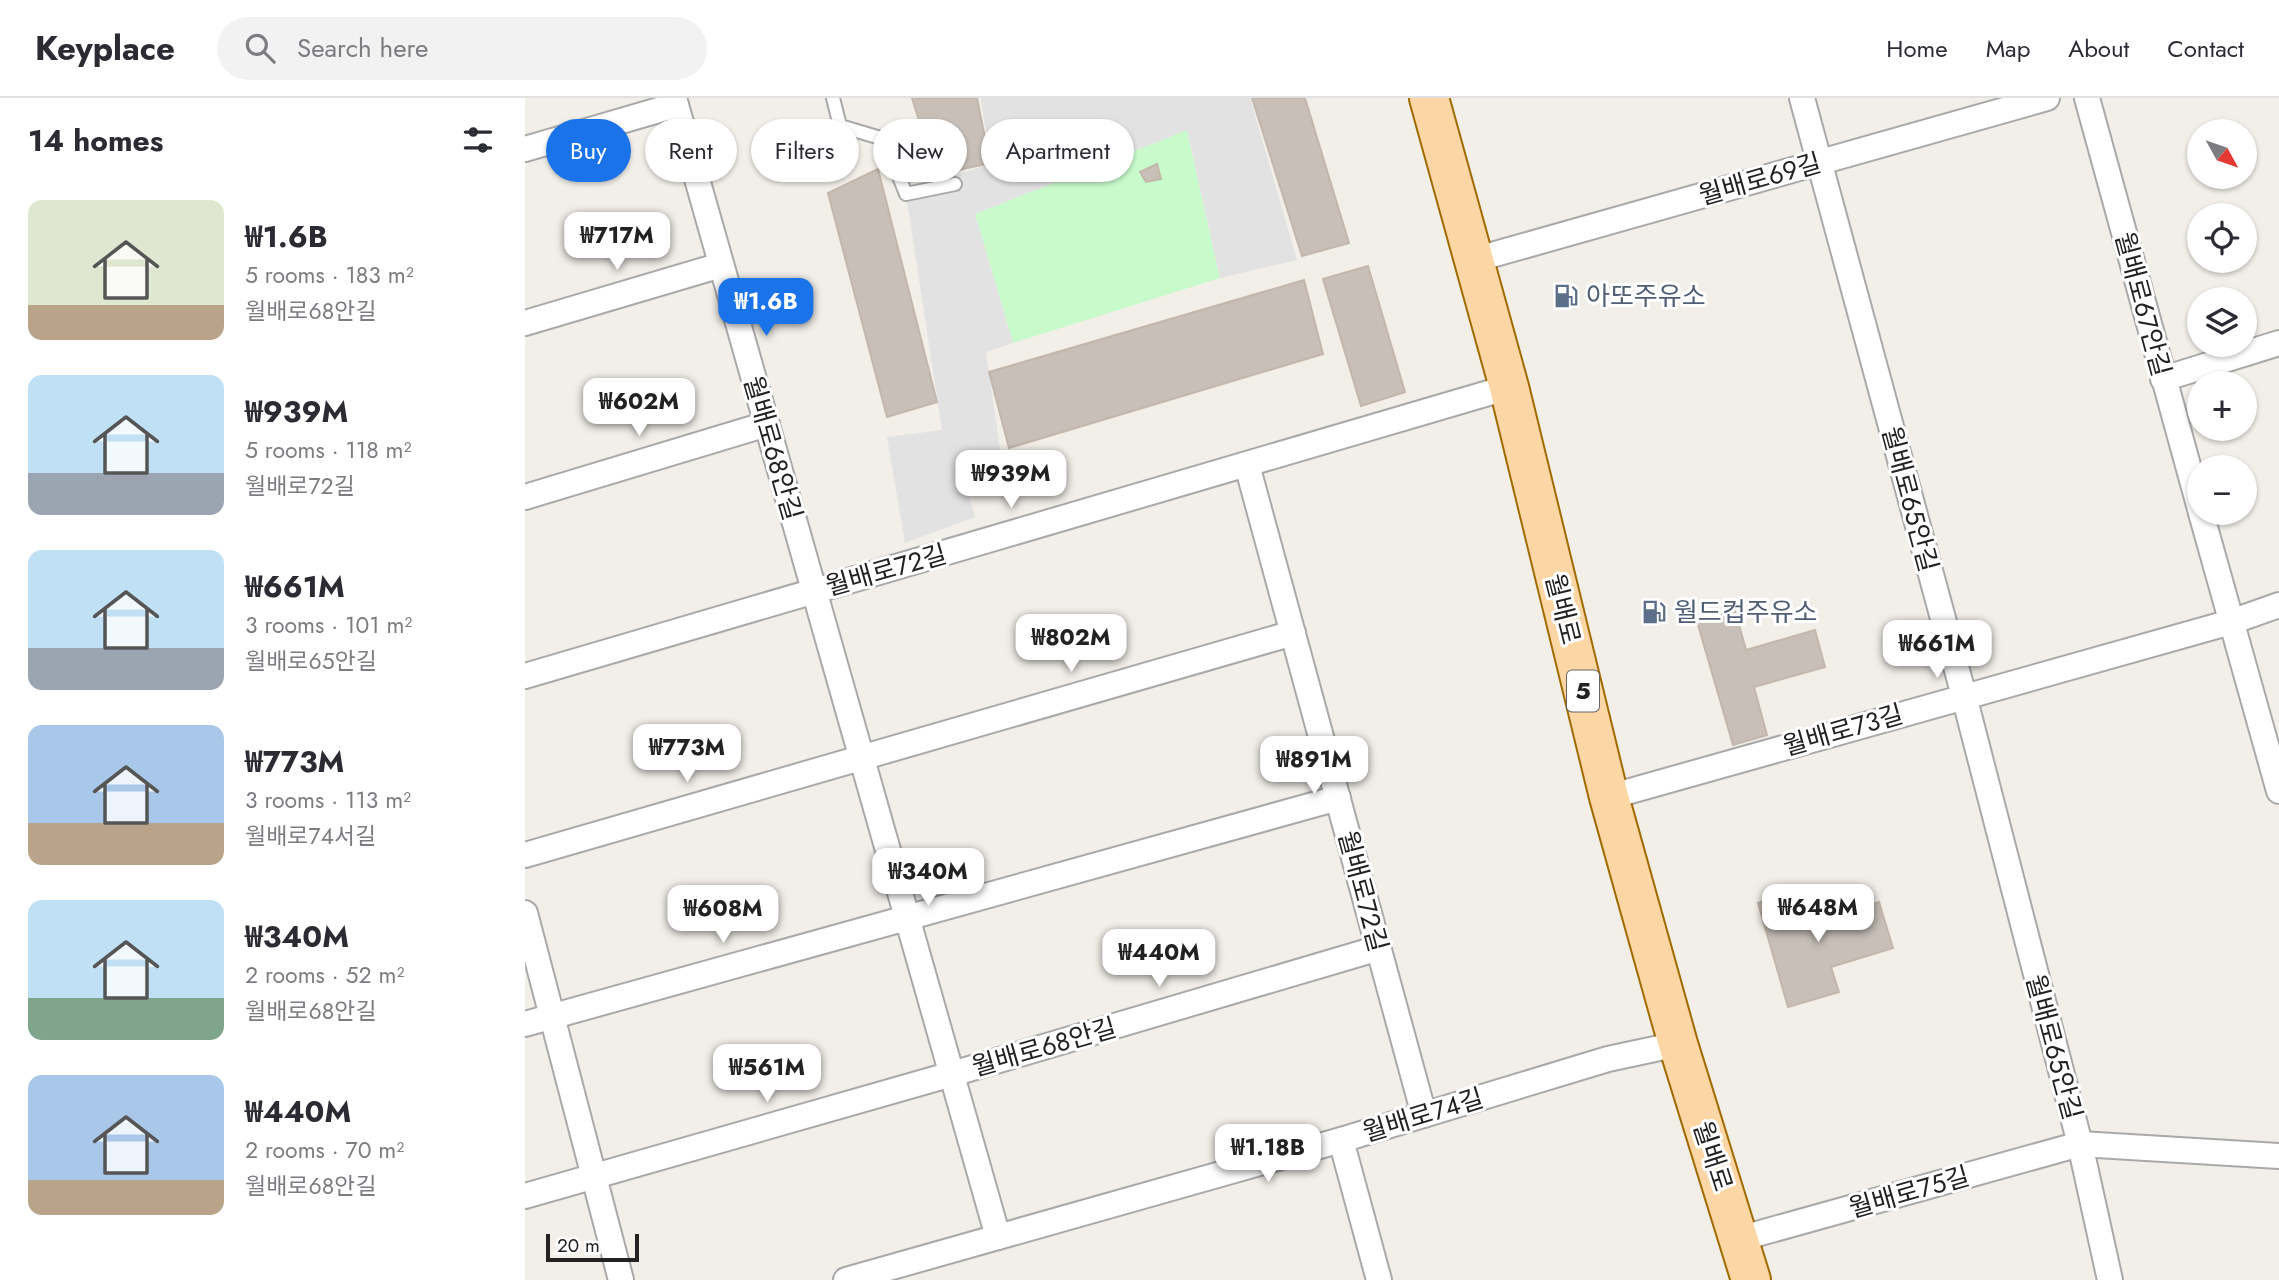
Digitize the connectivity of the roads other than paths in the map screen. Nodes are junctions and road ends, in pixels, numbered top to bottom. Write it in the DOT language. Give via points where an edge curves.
graph roads {
  1 [pos="833,98"];
  2 [pos="1429,98"];
  3 [pos="1802,98"];
  4 [pos="2047,98"];
  5 [pos="2087,98"];
  6 [pos="675,102"];
  7 [pos="525,149"];
  8 [pos="1820,162"];
  9 [pos="955,184"];
  10 [pos="1474,260"];
  11 [pos="721,265"];
  12 [pos="525,323"];
  13 [pos="2279,343"];
  14 [pos="2164,379"];
  15 [pos="1509,387"];
  16 [pos="767,424"];
  17 [pos="2187,463"];
  18 [pos="1247,465"];
  19 [pos="525,496"];
  20 [pos="2204,525"];
  21 [pos="814,591"];
  22 [pos="2279,605"];
  23 [pos="2231,622"];
  24 [pos="1293,634"];
  25 [pos="525,676"];
  26 [pos="1963,696"];
  27 [pos="862,757"];
  28 [pos="2279,791"];
  29 [pos="1609,797"];
  30 [pos="1338,798"];
  31 [pos="525,855"];
  32 [pos="525,913"];
  33 [pos="907,917"];
  34 [pos="1379,948"];
  35 [pos="551,1016"];
  36 [pos="525,1024"];
  37 [pos="1678,1044"];
  38 [pos="952,1074"];
  39 [pos="1425,1115"];
  40 [pos="1341,1139"];
  41 [pos="2080,1144"];
  42 [pos="2279,1156"];
  43 [pos="594,1177"];
  44 [pos="525,1196"];
  45 [pos="998,1237"];
  46 [pos="1739,1239"];
  47 [pos="621,1280"];
  48 [pos="846,1280"];
  49 [pos="1379,1280"];
  50 [pos="1751,1280"];
  51 [pos="2110,1280"];
  1 -- 9 [label="lane" via="840,126 884,139 906,194"];
  2 -- 10 [label="main road, 월배로 / 5"];
  3 -- 8 [label="street, 월배로65안길"];
  4 -- 8 [label="street, 월배로69길"];
  5 -- 14 [label="street, 월배로67안길"];
  6 -- 7 [label="street"];
  6 -- 11 [label="street, 월배로68안길"];
  8 -- 10 [label="street, 월배로69길"];
  8 -- 26 [label="street, 월배로65안길"];
  10 -- 15 [label="main road, 월배로 / 5"];
  11 -- 12 [label="street"];
  11 -- 16 [label="street, 월배로68안길"];
  13 -- 14 [label="street"];
  14 -- 17 [label="street, 월배로67안길"];
  15 -- 18 [label="street, 월배로72길"];
  15 -- 29 [label="main road, 월배로 / 5"];
  16 -- 19 [label="street"];
  16 -- 21 [label="street, 월배로68안길"];
  18 -- 21 [label="street, 월배로72길"];
  18 -- 24 [label="street, 월배로72길"];
  20 -- 23 [label="street, 월배로67안길"];
  21 -- 25 [label="street, 월배로72길"];
  21 -- 27 [label="street, 월배로68안길"];
  22 -- 23 [label="street, 월배로73길"];
  23 -- 26 [label="street, 월배로73길"];
  23 -- 28 [label="street, 월배로67안길"];
  24 -- 27 [label="street"];
  24 -- 30 [label="street, 월배로72길"];
  26 -- 29 [label="street, 월배로73길"];
  26 -- 41 [label="street, 월배로65안길"];
  27 -- 31 [label="street"];
  27 -- 33 [label="street, 월배로68안길"];
  29 -- 37 [label="main road, 월배로 / 5"];
  30 -- 33 [label="street"];
  30 -- 34 [label="street, 월배로72길"];
  32 -- 35 [label="street"];
  33 -- 35 [label="street"];
  33 -- 38 [label="street, 월배로68안길"];
  34 -- 38 [label="street, 월배로68안길"];
  34 -- 39 [label="street, 월배로72길"];
  35 -- 36 [label="street"];
  35 -- 43 [label="street"];
  37 -- 39 [label="street, 월배로74길" via="1608,1059"];
  37 -- 46 [label="main road, 월배로 / 5"];
  38 -- 43 [label="street"];
  38 -- 45 [label="street, 월배로68안길"];
  39 -- 40 [label="street, 월배로74길"];
  40 -- 45 [label="street, 월배로74길"];
  40 -- 49 [label="street"];
  41 -- 42 [label="street, 월배로75길"];
  41 -- 46 [label="street, 월배로75길"];
  41 -- 51 [label="street"];
  43 -- 44 [label="street"];
  43 -- 47 [label="street"];
  45 -- 48 [label="street, 월배로74길"];
  46 -- 50 [label="main road, 월배로 / 5"];
}
